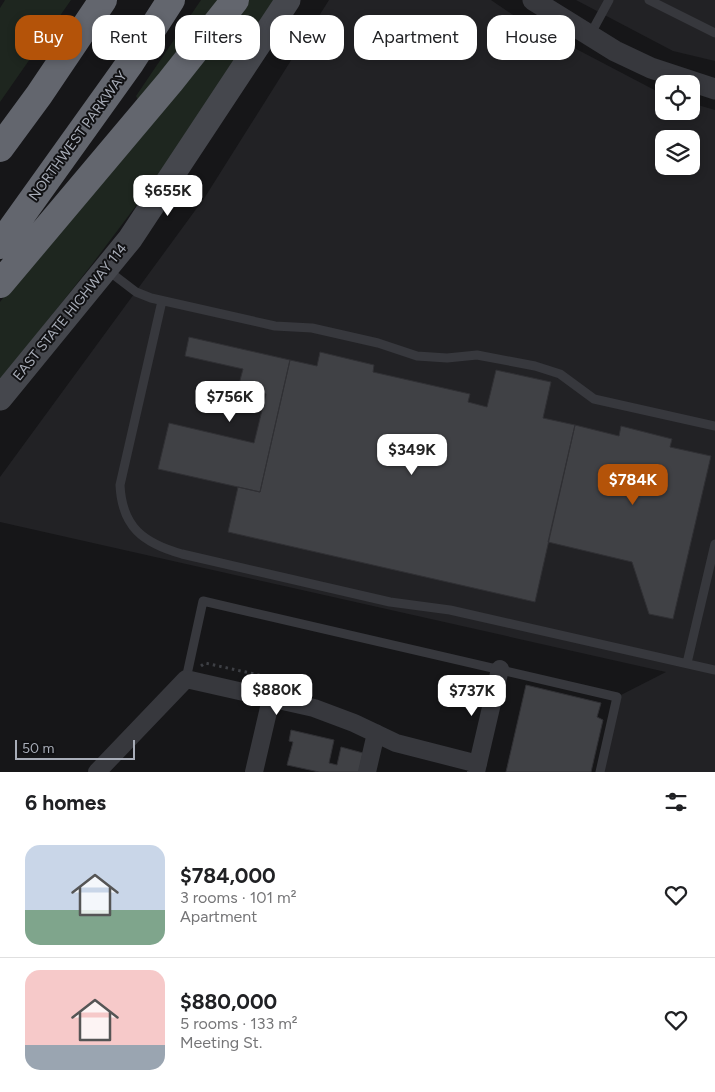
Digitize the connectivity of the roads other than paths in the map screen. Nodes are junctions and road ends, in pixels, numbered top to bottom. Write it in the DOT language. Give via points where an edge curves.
graph roads {
  1 [pos="81,0"];
  2 [pos="103,0"];
  3 [pos="171,0"];
  4 [pos="234,0"];
  5 [pos="288,0"];
  6 [pos="533,0"];
  7 [pos="609,0"];
  8 [pos="650,0"];
  9 [pos="715,33"];
  10 [pos="589,36"];
  11 [pos="715,88"];
  12 [pos="39,95"];
  13 [pos="0,148"];
  14 [pos="0,245"];
  15 [pos="105,269"];
  16 [pos="0,284"];
  17 [pos="162,301"];
  18 [pos="0,398"];
  19 [pos="715,426"];
  20 [pos="715,544"];
  21 [pos="688,663"];
  22 [pos="500,669"];
  23 [pos="715,670"];
  24 [pos="186,679"];
  25 [pos="271,698"];
  26 [pos="376,733"];
  27 [pos="477,768"];
  28 [pos="97,772"];
  29 [pos="254,772"];
  30 [pos="367,772"];
  31 [pos="600,772"];
  1 -- 12 [label="highway" via="45,54"];
  2 -- 12 [label="highway"];
  3 -- 14 [label="highway, NORTHWEST PARKWAY" via="131,62"];
  4 -- 16 [label="highway" via="170,82"];
  5 -- 15 [label="main road, EAST STATE HIGHWAY 114" via="130,239"];
  6 -- 10 [label="street"];
  7 -- 10 [label="lane"];
  8 -- 9 [label="lane"];
  10 -- 11 [label="street" via="651,68"];
  12 -- 13 [label="highway"];
  15 -- 17 [label="lane" via="136,292"];
  15 -- 18 [label="main road, EAST STATE HIGHWAY 114"];
  17 -- 19 [label="lane" via="275,326 312,328 378,343 417,356 477,355 540,367 560,374 594,399"];
  17 -- 21 [label="lane" via="120,484 125,514 143,538 191,556 390,602 450,610"];
  20 -- 21 [label="lane"];
  21 -- 23 [label="lane"];
  22 -- 24 [label="lane" via="204,601"];
  22 -- 27 [label="street"];
  22 -- 31 [label="lane" via="617,697"];
  24 -- 25 [label="street"];
  24 -- 28 [label="street"];
  25 -- 26 [label="street" via="334,714"];
  25 -- 29 [label="street"];
  26 -- 27 [label="street"];
  26 -- 30 [label="street"];
}
